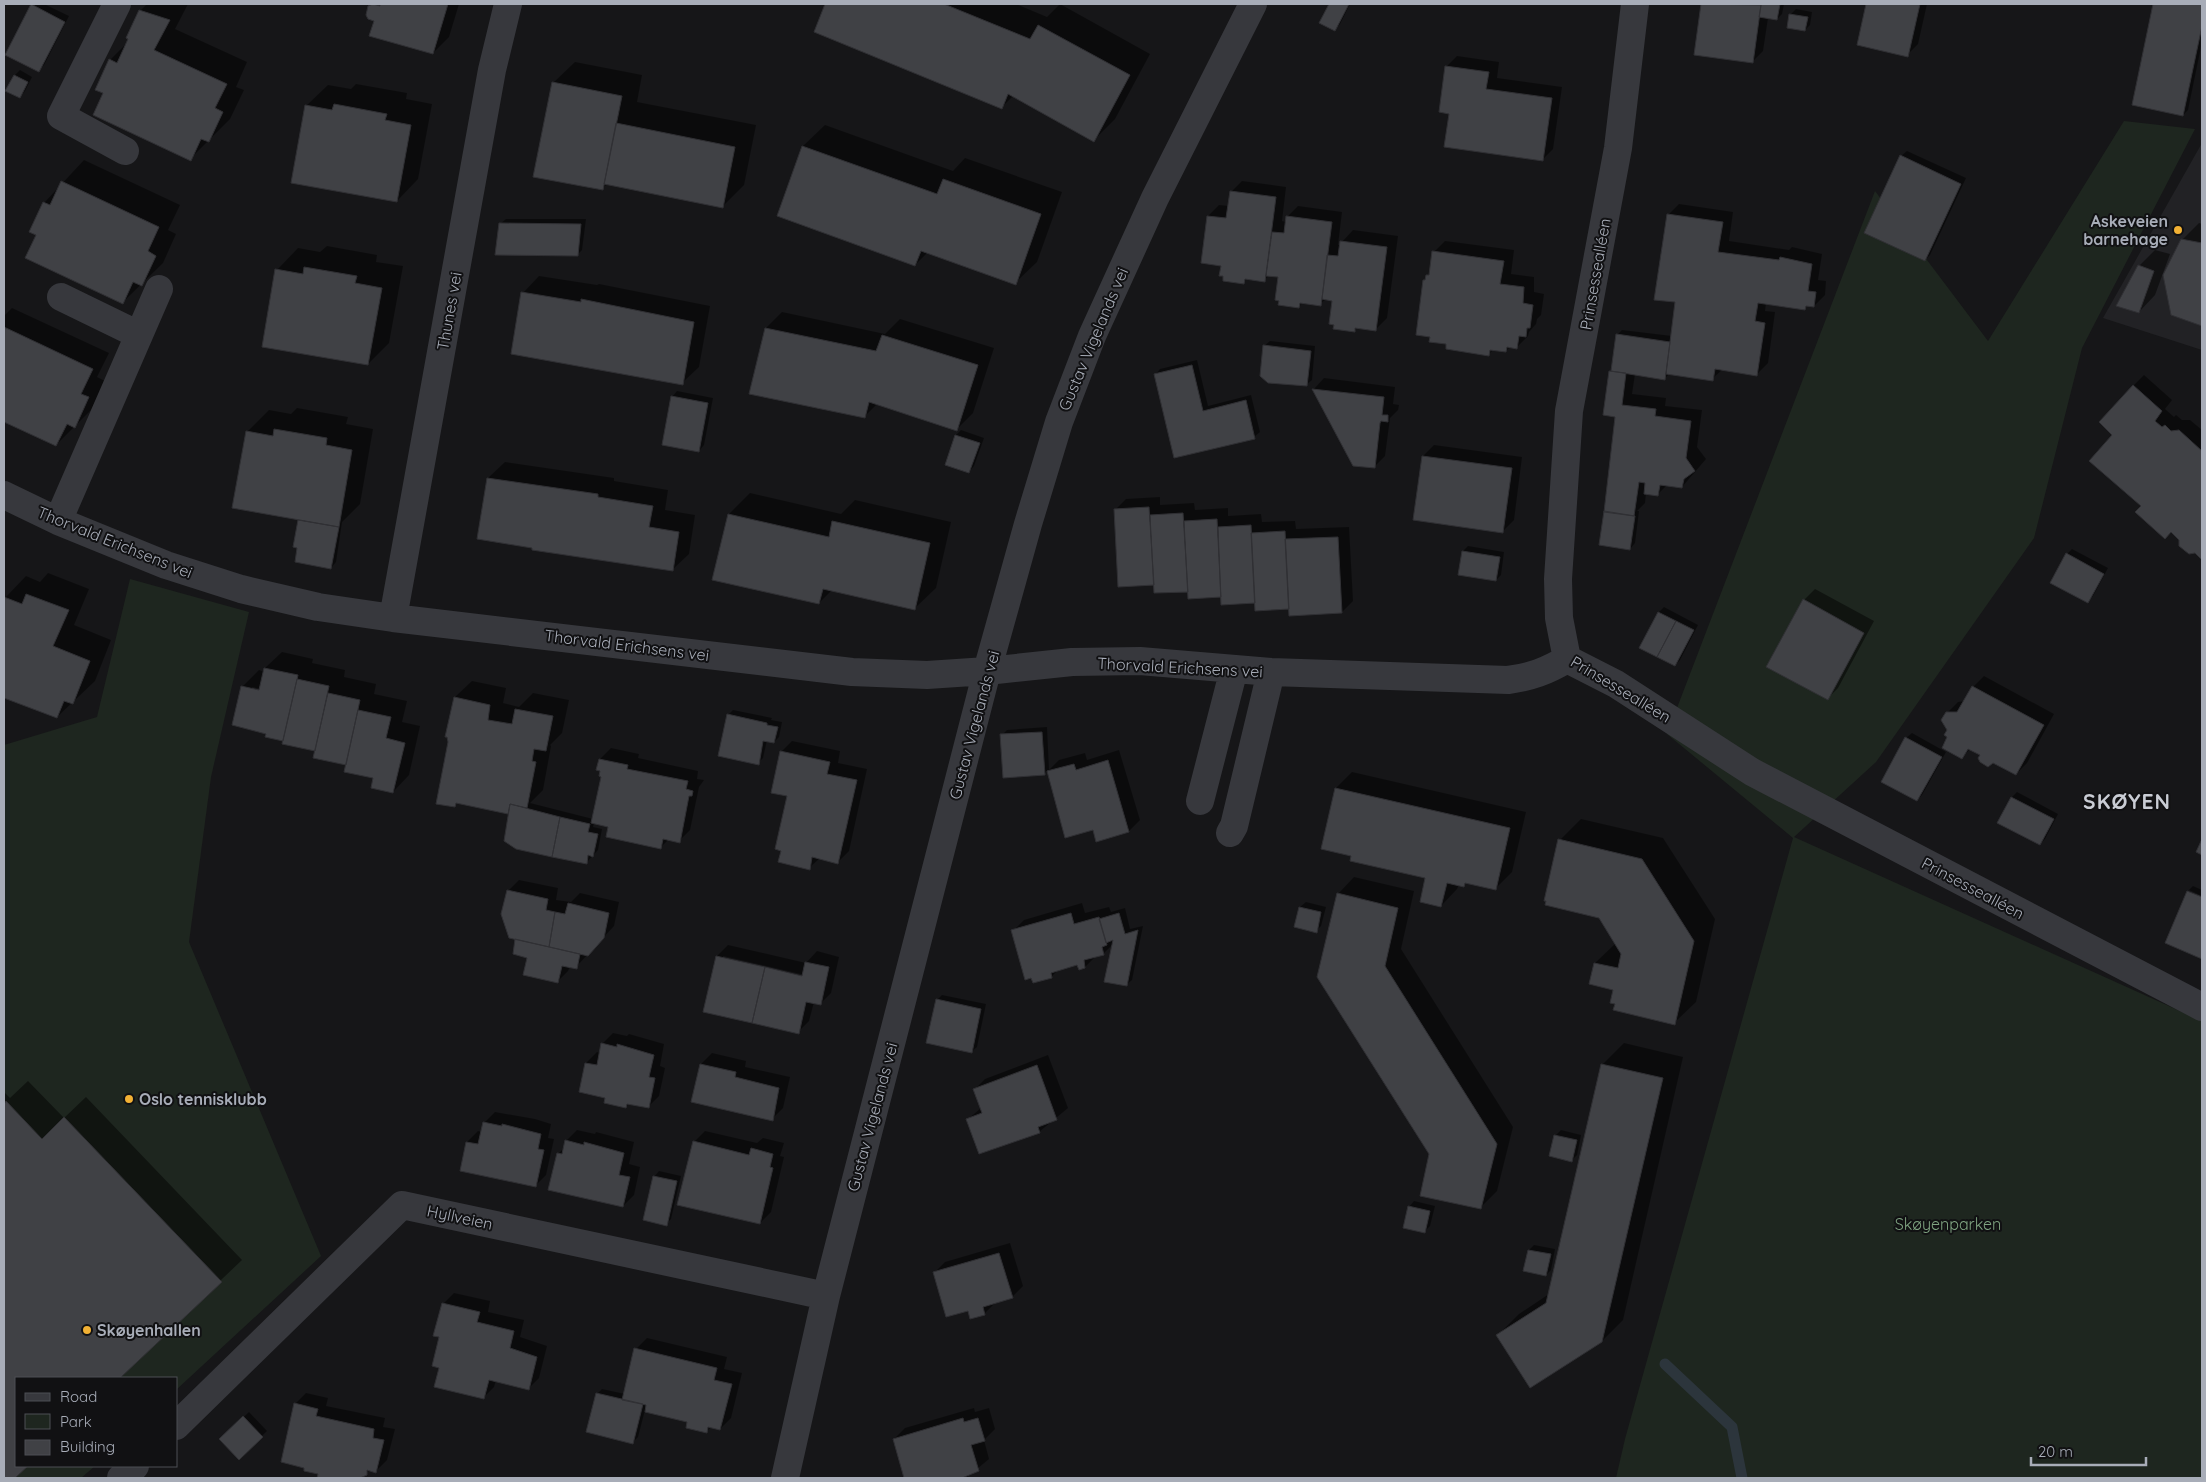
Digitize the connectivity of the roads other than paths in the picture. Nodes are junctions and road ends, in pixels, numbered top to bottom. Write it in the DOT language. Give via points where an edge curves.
graph roads {
  1 [pos="117,4"];
  2 [pos="508,4"];
  3 [pos="1253,4"];
  4 [pos="1635,4"];
  5 [pos="125,150"];
  6 [pos="159,289"];
  7 [pos="61,297"];
  8 [pos="139,335"];
  9 [pos="4,495"];
  10 [pos="58,521"];
  11 [pos="393,618"];
  12 [pos="1567,658"];
  13 [pos="1234,669"];
  14 [pos="987,671"];
  15 [pos="1271,672"];
  16 [pos="1200,801"];
  17 [pos="1230,833"];
  18 [pos="2202,1007"];
  19 [pos="826,1296"];
  20 [pos="178,1424"];
  21 [pos="134,1467"];
  22 [pos="121,1478"];
  23 [pos="785,1478"];
  1 -- 5 [label="street" via="62,116"];
  2 -- 11 [label="street, Thunes vei" via="492,70"];
  3 -- 14 [label="street, Gustav Vigelands vei" via="1155,198 1092,336 1059,422"];
  4 -- 12 [label="street, Prinsessealléen" via="1618,148 1569,411 1558,579 1559,618"];
  6 -- 8 [label="street"];
  7 -- 8 [label="street"];
  8 -- 10 [label="street"];
  9 -- 10 [label="street, Thorvald Erichsens vei"];
  10 -- 11 [label="street, Thorvald Erichsens vei" via="166,565 241,589 318,607"];
  11 -- 14 [label="street, Thorvald Erichsens vei" via="852,672 927,675"];
  12 -- 15 [label="street, Thorvald Erichsens vei" via="1549,670 1508,680"];
  12 -- 18 [label="street, Prinsessealléen" via="1616,684 1752,772"];
  13 -- 14 [label="street, Thorvald Erichsens vei" via="1140,662 1072,662"];
  13 -- 15 [label="street, Thorvald Erichsens vei"];
  13 -- 16 [label="street"];
  14 -- 19 [label="street, Gustav Vigelands vei"];
  15 -- 17 [label="street, Thorvald Erichsens vei"];
  19 -- 20 [label="street, Hyllveien" via="402,1205"];
  19 -- 23 [label="street, Gustav Vigelands vei"];
  21 -- 22 [label="street"];
}
